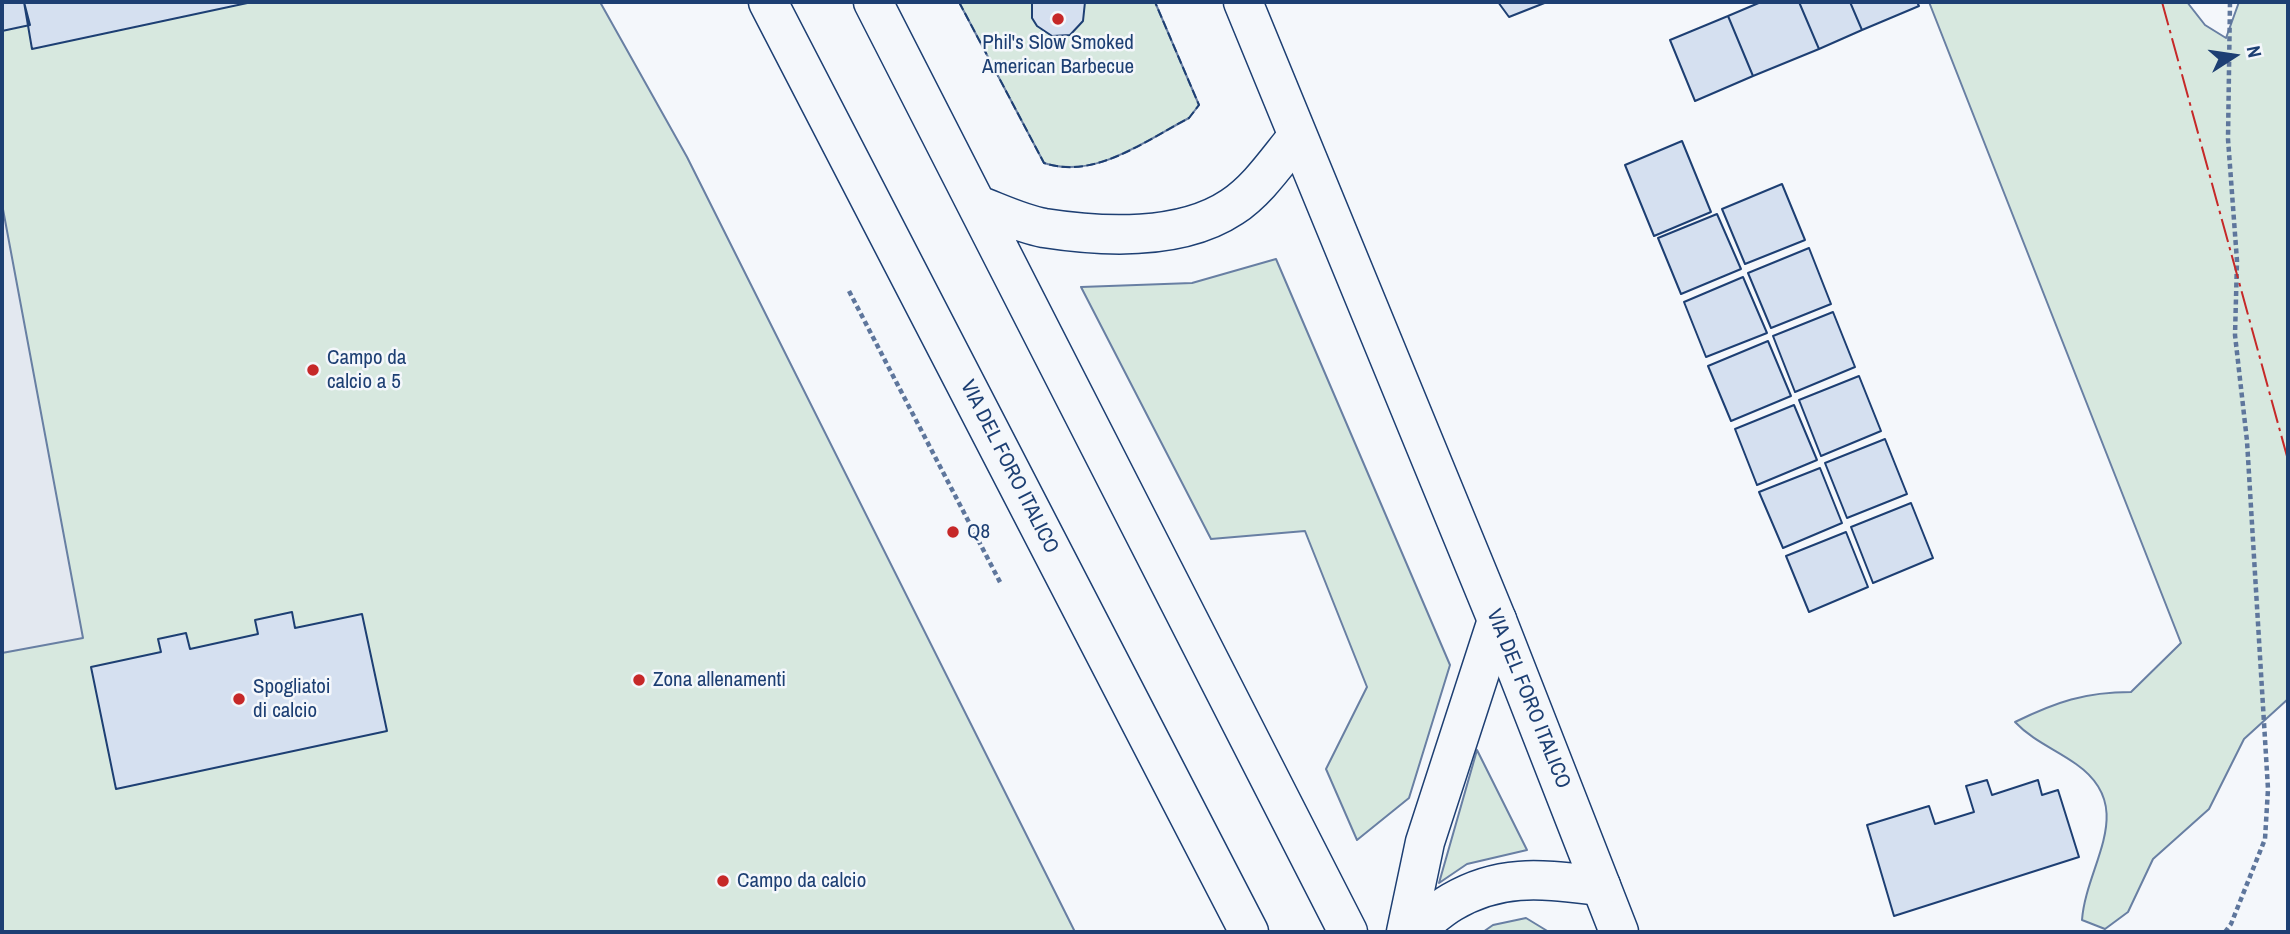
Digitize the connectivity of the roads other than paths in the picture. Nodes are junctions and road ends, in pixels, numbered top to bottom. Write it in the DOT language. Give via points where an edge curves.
graph roads {
  1 [pos="768,2"];
  2 [pos="873,2"];
  3 [pos="1243,2"];
  4 [pos="1297,137"];
  5 [pos="978,205"];
  6 [pos="1497,620"];
  7 [pos="1601,886"];
  8 [pos="1249,932"];
  9 [pos="1348,932"];
  10 [pos="1406,932"];
  11 [pos="1412,932"];
  12 [pos="1619,932"];
  1 -- 8 [label="main road, VIA DEL FORO ITALICO"];
  2 -- 5 [label="main road"];
  3 -- 4 [label="main road, VIA DEL FORO ITALICO"];
  4 -- 5 [label="main road" via="1244,198 1230,209 1190,225 1122,233 1042,228"];
  4 -- 6 [label="main road, VIA DEL FORO ITALICO"];
  5 -- 9 [label="main road"];
  6 -- 7 [label="main road, VIA DEL FORO ITALICO"];
  6 -- 10 [label="main road" via="1425,842"];
  7 -- 11 [label="main road" via="1519,878 1451,902"];
  7 -- 12 [label="main road, VIA DEL FORO ITALICO"];
}
